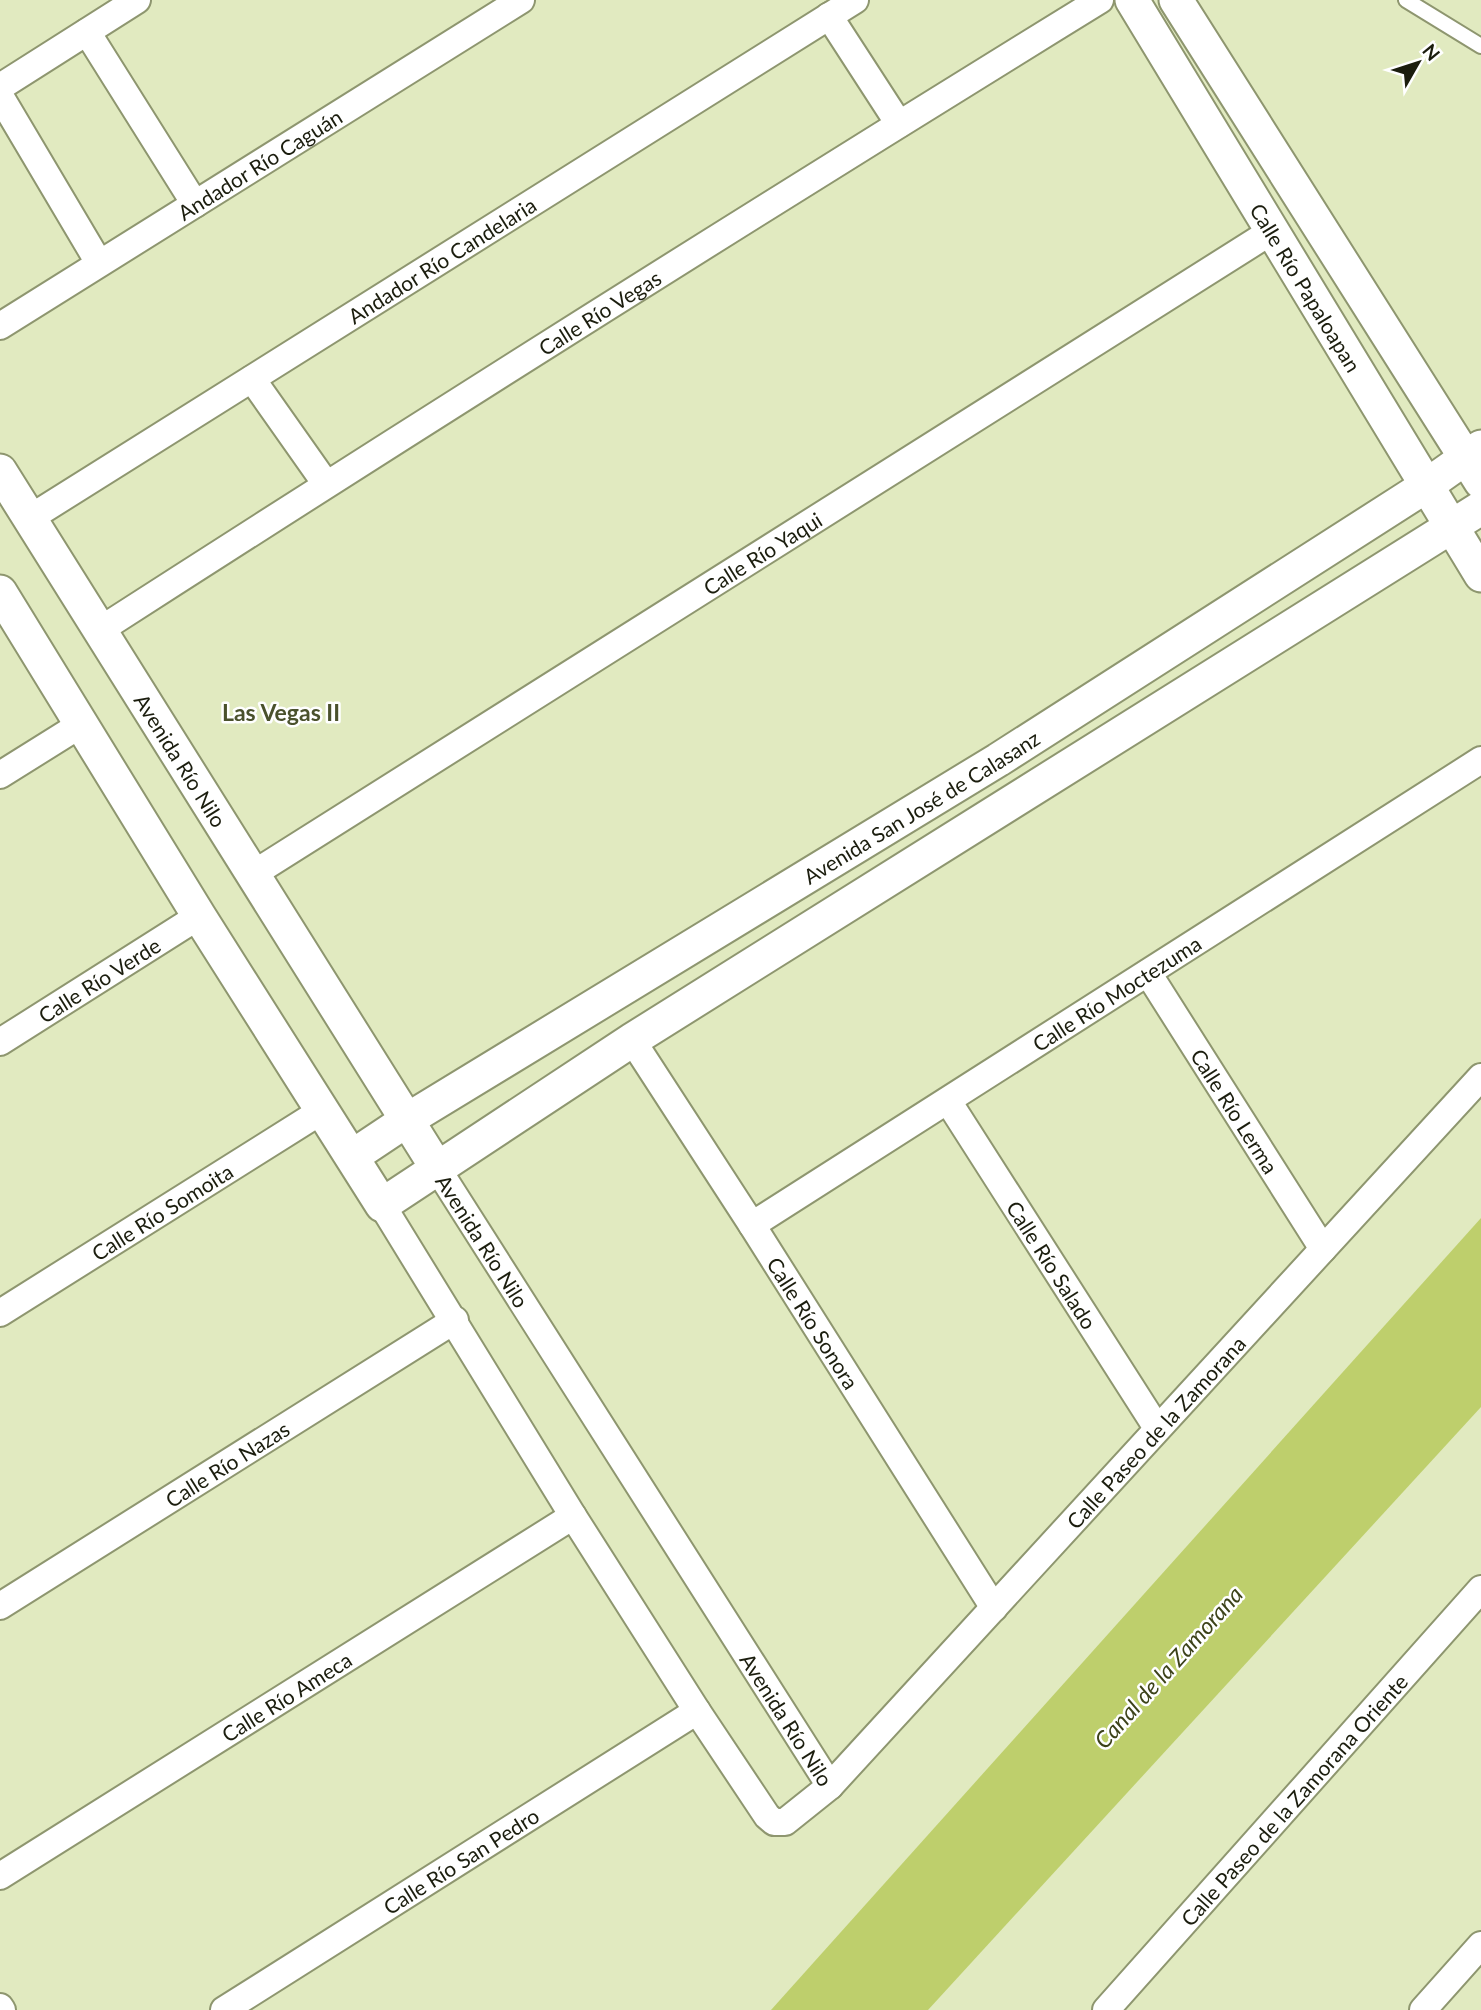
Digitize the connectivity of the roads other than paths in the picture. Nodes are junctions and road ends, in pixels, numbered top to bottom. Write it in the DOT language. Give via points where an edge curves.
graph roads {
  1 [pos="137,0"];
  2 [pos="521,0"];
  3 [pos="855,0"];
  4 [pos="1100,0"];
  5 [pos="1132,0"];
  6 [pos="1176,0"];
  7 [pos="1406,0"];
  8 [pos="829,16"];
  9 [pos="87,32"];
  10 [pos="1481,46"];
  11 [pos="0,87"];
  12 [pos="0,96"];
  13 [pos="899,124"];
  14 [pos="195,204"];
  15 [pos="1272,232"];
  16 [pos="99,263"];
  17 [pos="0,326"];
  18 [pos="253,379"];
  19 [pos="1476,463"];
  20 [pos="326,484"];
  21 [pos="4,485"];
  22 [pos="1426,486"];
  23 [pos="1481,508"];
  24 [pos="30,518"];
  25 [pos="1451,528"];
  26 [pos="1481,575"];
  27 [pos="0,592"];
  28 [pos="100,630"];
  29 [pos="80,724"];
  30 [pos="1481,760"];
  31 [pos="0,775"];
  32 [pos="253,874"];
  33 [pos="199,916"];
  34 [pos="1148,973"];
  35 [pos="632,1040"];
  36 [pos="0,1042"];
  37 [pos="1481,1077"];
  38 [pos="948,1101"];
  39 [pos="323,1110"];
  40 [pos="407,1120"];
  41 [pos="353,1156"];
  42 [pos="437,1168"];
  43 [pos="382,1205"];
  44 [pos="752,1225"];
  45 [pos="1323,1249"];
  46 [pos="0,1313"];
  47 [pos="454,1320"];
  48 [pos="1157,1428"];
  49 [pos="573,1516"];
  50 [pos="1481,1589"];
  51 [pos="0,1606"];
  52 [pos="994,1608"];
  53 [pos="697,1711"];
  54 [pos="830,1786"];
  55 [pos="0,1876"];
  56 [pos="1481,1945"];
  57 [pos="224,2010"];
  58 [pos="1107,2010"];
  59 [pos="1423,2010"];
  1 -- 9 [label="street"];
  2 -- 14 [label="street, Andador Río Caguán"];
  3 -- 8 [label="street, Andador Río Candelaria"];
  4 -- 13 [label="street, Calle Río Vegas"];
  5 -- 15 [label="street, Calle Río Papaloapan"];
  6 -- 19 [label="street, Calle Río Papaloapan"];
  7 -- 10 [label="lane"];
  8 -- 13 [label="street"];
  8 -- 18 [label="street, Andador Río Candelaria"];
  9 -- 11 [label="street"];
  9 -- 14 [label="street"];
  12 -- 16 [label="street"];
  13 -- 20 [label="street, Calle Río Vegas"];
  14 -- 16 [label="street, Andador Río Caguán"];
  15 -- 22 [label="street, Calle Río Papaloapan"];
  15 -- 32 [label="street, Calle Río Yaqui"];
  16 -- 17 [label="street, Andador Río Caguán"];
  18 -- 20 [label="street"];
  18 -- 24 [label="street, Andador Río Candelaria"];
  19 -- 22 [label="street, Avenida San José de Calasanz"];
  20 -- 28 [label="street, Calle Río Vegas"];
  21 -- 24 [label="street, Avenida Río Nilo"];
  22 -- 25 [label="street, Calle Río Papaloapan"];
  22 -- 40 [label="street, Avenida San José de Calasanz" via="998,760"];
  23 -- 25 [label="street"];
  24 -- 28 [label="street, Avenida Río Nilo"];
  25 -- 26 [label="street, Calle Río Papaloapan"];
  25 -- 35 [label="street"];
  27 -- 29 [label="street, Avenida Río Nilo"];
  28 -- 32 [label="street, Avenida Río Nilo"];
  29 -- 31 [label="street"];
  29 -- 33 [label="street, Avenida Río Nilo"];
  30 -- 34 [label="street, Calle Río Moctezuma"];
  32 -- 40 [label="street, Avenida Río Nilo"];
  33 -- 36 [label="street, Calle Río Verde"];
  33 -- 39 [label="street, Avenida Río Nilo"];
  34 -- 38 [label="street, Calle Río Moctezuma"];
  34 -- 45 [label="street, Calle Río Lerma"];
  35 -- 42 [label="street"];
  35 -- 44 [label="street, Calle Río Sonora"];
  37 -- 45 [label="street, Calle Paseo de la Zamorana"];
  38 -- 44 [label="street, Calle Río Moctezuma"];
  38 -- 48 [label="street, Calle Río Salado"];
  39 -- 41 [label="street, Avenida Río Nilo"];
  39 -- 46 [label="street, Calle Río Somoita"];
  40 -- 41 [label="street, Avenida San José de Calasanz"];
  40 -- 42 [label="street, Avenida Río Nilo"];
  41 -- 43 [label="street, Avenida Río Nilo"];
  42 -- 43 [label="street"];
  42 -- 54 [label="street, Avenida Río Nilo"];
  43 -- 47 [label="street, Avenida Río Nilo"];
  44 -- 52 [label="street, Calle Río Sonora"];
  45 -- 48 [label="street, Calle Paseo de la Zamorana"];
  47 -- 49 [label="street, Avenida Río Nilo"];
  47 -- 51 [label="street, Calle Río Nazas"];
  48 -- 52 [label="street, Calle Paseo de la Zamorana"];
  49 -- 53 [label="street, Avenida Río Nilo"];
  49 -- 55 [label="street, Calle Río Ameca"];
  50 -- 58 [label="street, Calle Paseo de la Zamorana Oriente"];
  52 -- 54 [label="street, Calle Paseo de la Zamorana"];
  53 -- 54 [label="street, Avenida Río Nilo" via="774,1822 785,1822"];
  53 -- 57 [label="street, Calle Río San Pedro"];
  56 -- 59 [label="street"];
}
